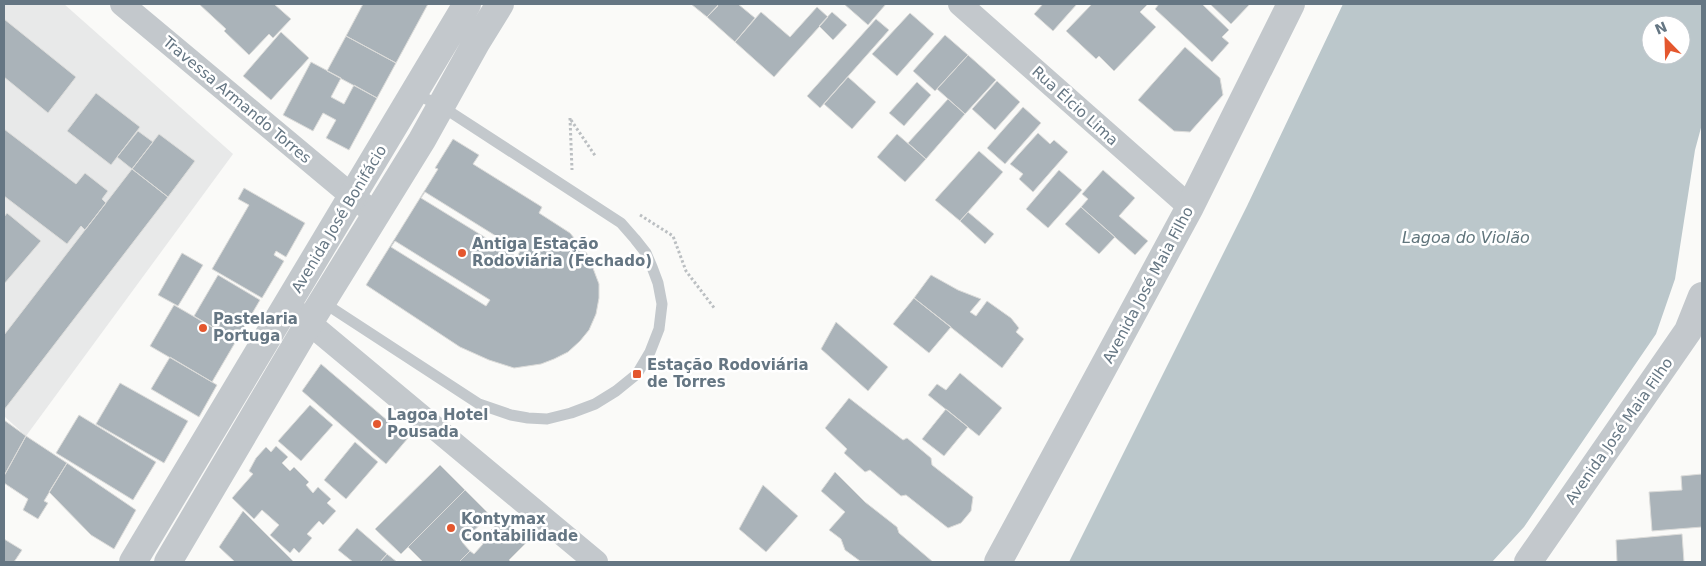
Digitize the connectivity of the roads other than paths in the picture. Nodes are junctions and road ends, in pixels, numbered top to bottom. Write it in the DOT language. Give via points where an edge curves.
graph roads {
  1 [pos="122,4"];
  2 [pos="467,4"];
  3 [pos="500,4"];
  4 [pos="960,4"];
  5 [pos="1291,4"];
  6 [pos="414,92"];
  7 [pos="441,106"];
  8 [pos="352,196"];
  9 [pos="1190,207"];
  10 [pos="376,214"];
  11 [pos="1702,296"];
  12 [pos="307,300"];
  13 [pos="146,556"];
  14 [pos="168,562"];
  15 [pos="596,562"];
  16 [pos="998,562"];
  17 [pos="1528,562"];
  1 -- 8 [label="street, Travessa Armando Torres"];
  2 -- 6 [label="street, Avenida José Bonifácio"];
  3 -- 7 [label="street, Avenida José Bonifácio"];
  4 -- 9 [label="street, Rua Élcio Lima"];
  5 -- 9 [label="street, Avenida José Maia Filho"];
  6 -- 7 [label="lane"];
  6 -- 8 [label="street, Avenida José Bonifácio"];
  7 -- 10 [label="street, Avenida José Bonifácio"];
  7 -- 12 [label="lane" via="621,223 646,253 662,304 659,329 637,374 594,404 571,413 547,419 511,415 478,404"];
  8 -- 10 [label="street, Travessa Armando Torres"];
  8 -- 12 [label="street, Avenida José Bonifácio"];
  9 -- 16 [label="street, Avenida José Maia Filho"];
  10 -- 12 [label="street, Avenida José Bonifácio"];
  11 -- 17 [label="street, Avenida José Maia Filho" via="1688,331"];
  12 -- 13 [label="street, Avenida José Bonifácio"];
  12 -- 14 [label="street, Avenida José Bonifácio"];
  12 -- 15 [label="street"];
}
